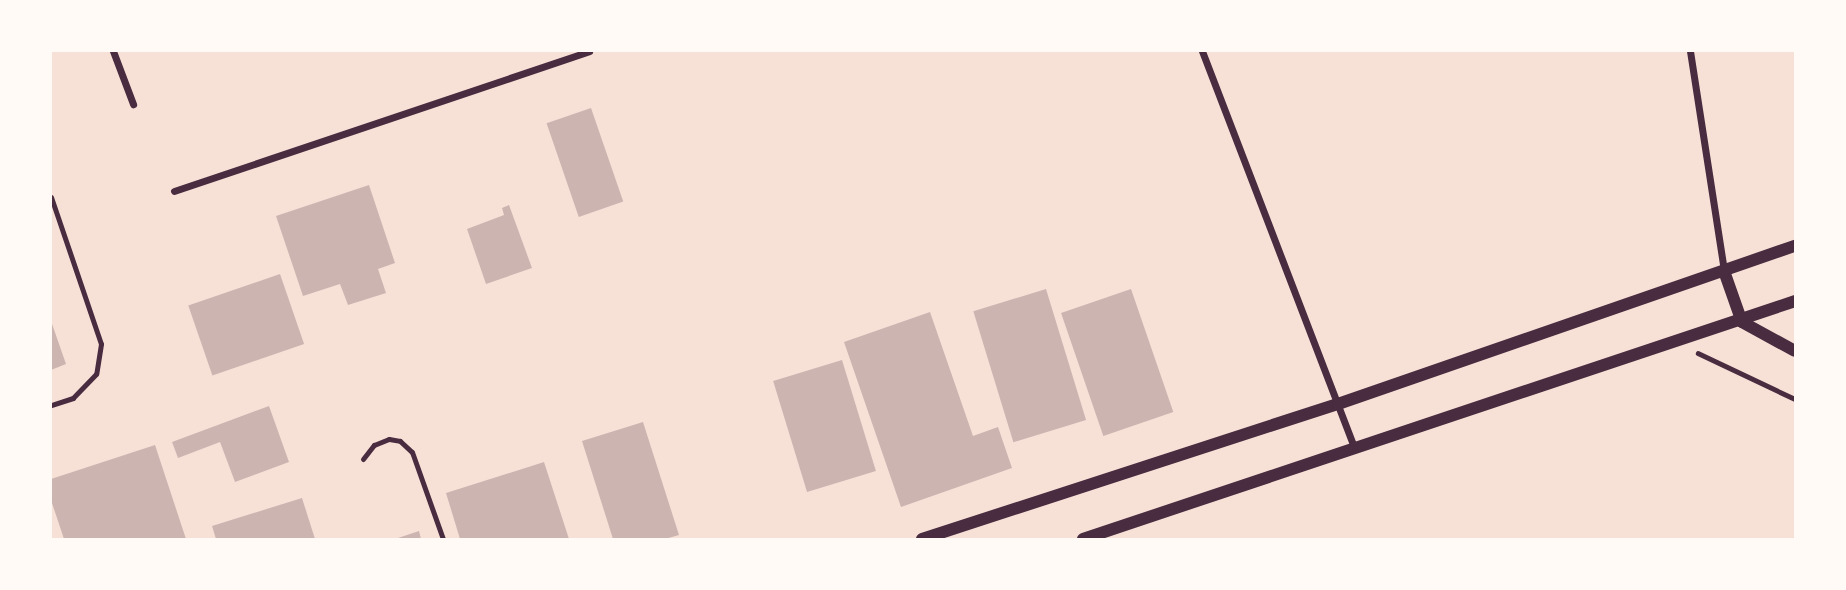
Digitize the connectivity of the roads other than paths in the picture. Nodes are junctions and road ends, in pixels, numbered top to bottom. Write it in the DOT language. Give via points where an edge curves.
graph roads {
  1 [pos="113,51"];
  2 [pos="589,51"];
  3 [pos="1202,51"];
  4 [pos="1690,51"];
  5 [pos="133,104"];
  6 [pos="174,191"];
  7 [pos="51,197"];
  8 [pos="1795,246"];
  9 [pos="1724,271"];
  10 [pos="1795,301"];
  11 [pos="1742,322"];
  12 [pos="1795,351"];
  13 [pos="1338,404"];
  14 [pos="51,405"];
  15 [pos="1355,449"];
  16 [pos="363,459"];
  17 [pos="443,539"];
  18 [pos="922,539"];
  19 [pos="1083,539"];
  1 -- 5 [label="street"];
  2 -- 6 [label="street"];
  3 -- 13 [label="street"];
  4 -- 9 [label="street"];
  7 -- 14 [label="lane" via="101,344 96,374 73,398"];
  8 -- 9 [label="street"];
  9 -- 11 [label="street"];
  9 -- 13 [label="street"];
  10 -- 11 [label="street"];
  11 -- 12 [label="street"];
  11 -- 15 [label="street"];
  13 -- 15 [label="street"];
  13 -- 18 [label="street"];
  15 -- 19 [label="street"];
  16 -- 17 [label="lane" via="374,445 389,439 400,441 412,452"];
}
